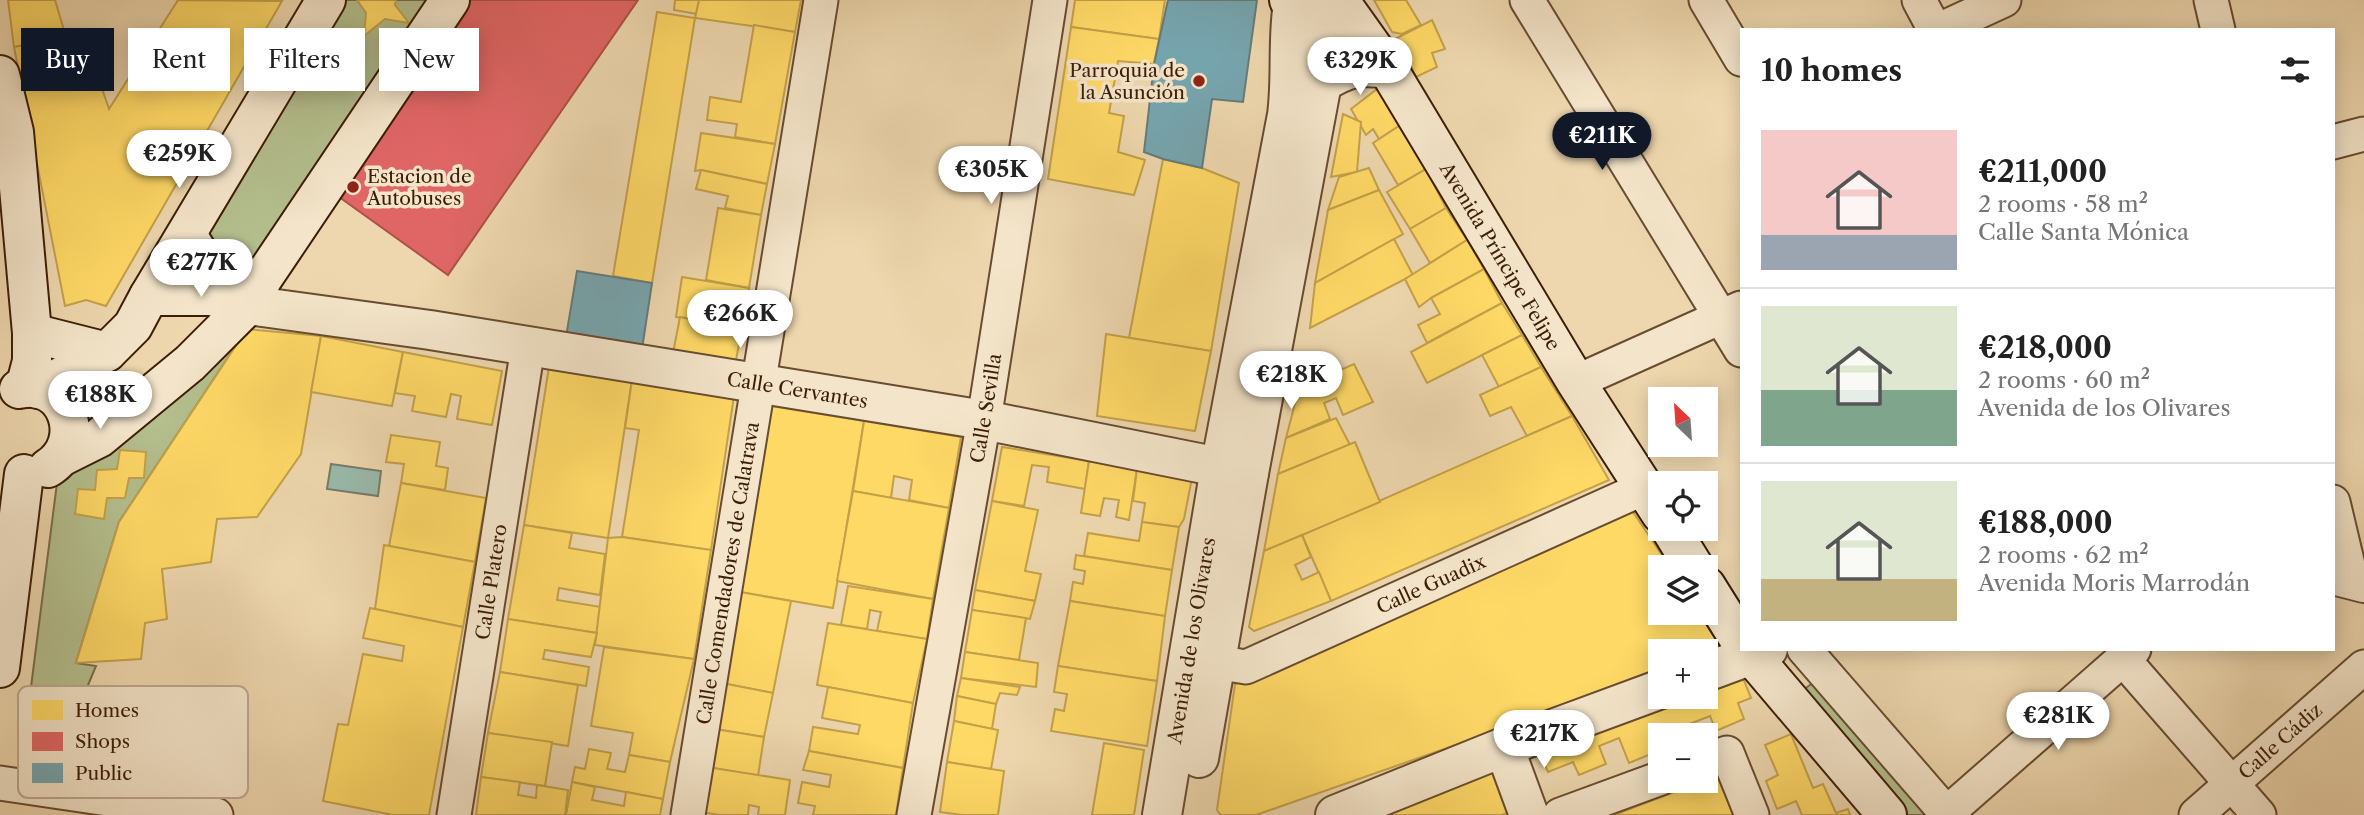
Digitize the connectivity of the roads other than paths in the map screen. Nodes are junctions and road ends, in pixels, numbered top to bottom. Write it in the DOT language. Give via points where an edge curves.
graph roads {
  1 [pos="326,0"];
  2 [pos="450,0"];
  3 [pos="821,0"];
  4 [pos="1050,0"];
  5 [pos="1527,0"];
  6 [pos="1706,0"];
  7 [pos="1919,0"];
  8 [pos="2004,0"];
  9 [pos="2211,0"];
  10 [pos="1316,2"];
  11 [pos="1936,28"];
  12 [pos="1941,28"];
  13 [pos="2218,28"];
  14 [pos="1740,57"];
  15 [pos="1388,69"];
  16 [pos="0,75"];
  17 [pos="1322,83"];
  18 [pos="2364,134"];
  19 [pos="2335,141"];
  20 [pos="187,234"];
  21 [pos="255,291"];
  22 [pos="149,296"];
  23 [pos="1732,312"];
  24 [pos="32,333"];
  25 [pos="1740,346"];
  26 [pos="528,347"];
  27 [pos="107,352"];
  28 [pos="1576,382"];
  29 [pos="759,383"];
  30 [pos="21,391"];
  31 [pos="984,420"];
  32 [pos="61,457"];
  33 [pos="12,469"];
  34 [pos="1235,471"];
  35 [pos="1648,495"];
  36 [pos="1648,503"];
  37 [pos="2335,512"];
  38 [pos="2349,579"];
  39 [pos="1718,603"];
  40 [pos="1740,634"];
  41 [pos="1747,651"];
  42 [pos="1753,651"];
  43 [pos="1806,651"];
  44 [pos="2128,654"];
  45 [pos="1215,662"];
  46 [pos="1718,666"];
  47 [pos="2364,667"];
  48 [pos="0,668"];
  49 [pos="1648,694"];
  50 [pos="1503,747"];
  51 [pos="1718,756"];
  52 [pos="0,783"];
  53 [pos="1648,783"];
  54 [pos="2232,783"];
  55 [pos="18,786"];
  56 [pos="101,798"];
  57 [pos="1947,814"];
  58 [pos="216,815"];
  59 [pos="454,815"];
  60 [pos="688,815"];
  61 [pos="914,815"];
  62 [pos="1163,815"];
  63 [pos="1190,815"];
  64 [pos="1335,815"];
  65 [pos="1530,815"];
  66 [pos="1560,815"];
  67 [pos="1752,815"];
  68 [pos="1887,815"];
  69 [pos="2196,815"];
  70 [pos="2259,815"];
  1 -- 20 [label="street"];
  2 -- 21 [label="street"];
  3 -- 29 [label="street, Calle Comendadores de Calatrava"];
  4 -- 31 [label="street, Calle Sevilla"];
  5 -- 23 [label="street"];
  6 -- 14 [label="street"];
  7 -- 11 [label="street"];
  8 -- 12 [label="street"];
  9 -- 13 [label="street"];
  10 -- 15 [label="street, Avenida Príncipe Felipe"];
  10 -- 17 [label="street, Avenida de los Olivares" via="1328,29"];
  10 -- 34 [label="street, Avenida de los Olivares" via="1290,20 1291,88"];
  15 -- 17 [label="street" via="1352,67"];
  15 -- 28 [label="street, Avenida Príncipe Felipe"];
  16 -- 24 [label="street" via="14,132"];
  17 -- 34 [label="street, Avenida de los Olivares"];
  18 -- 19 [label="street"];
  20 -- 21 [label="street" via="219,276 242,279"];
  20 -- 22 [label="street"];
  21 -- 22 [label="street"];
  21 -- 26 [label="street, Calle Cervantes"];
  21 -- 32 [label="street" via="190,363 99,438"];
  22 -- 27 [label="street" via="133,326"];
  23 -- 25 [label="street"];
  23 -- 28 [label="street"];
  24 -- 27 [label="street"];
  24 -- 30 [label="street" via="32,361"];
  26 -- 29 [label="street, Calle Cervantes"];
  26 -- 59 [label="street, Calle Platero"];
  27 -- 30 [label="street"];
  28 -- 35 [label="street, Avenida Príncipe Felipe"];
  29 -- 31 [label="street, Calle Cervantes"];
  29 -- 60 [label="street, Calle Comendadores de Calatrava"];
  30 -- 32 [label="street" via="51,395 62,404 70,431"];
  31 -- 34 [label="street, Calle Cervantes"];
  31 -- 61 [label="street, Calle Sevilla"];
  32 -- 33 [label="street" via="38,473"];
  33 -- 48 [label="street"];
  34 -- 45 [label="street, Avenida de los Olivares"];
  34 -- 62 [label="street, Avenida de los Olivares"];
  36 -- 45 [label="street, Calle Guadix" via="1246,667"];
  37 -- 38 [label="street"];
  39 -- 40 [label="street"];
  41 -- 46 [label="street"];
  42 -- 68 [label="street"];
  43 -- 57 [label="street"];
  44 -- 54 [label="street"];
  44 -- 57 [label="street"];
  45 -- 63 [label="street, Avenida de los Olivares"];
  47 -- 54 [label="street, Calle Cádiz"];
  49 -- 50 [label="street"];
  50 -- 64 [label="street"];
  50 -- 65 [label="street"];
  51 -- 67 [label="street" via="1727,753"];
  52 -- 55 [label="street"];
  53 -- 66 [label="street"];
  54 -- 69 [label="street, Calle Cádiz"];
  54 -- 70 [label="street"];
  56 -- 58 [label="street"];
}
